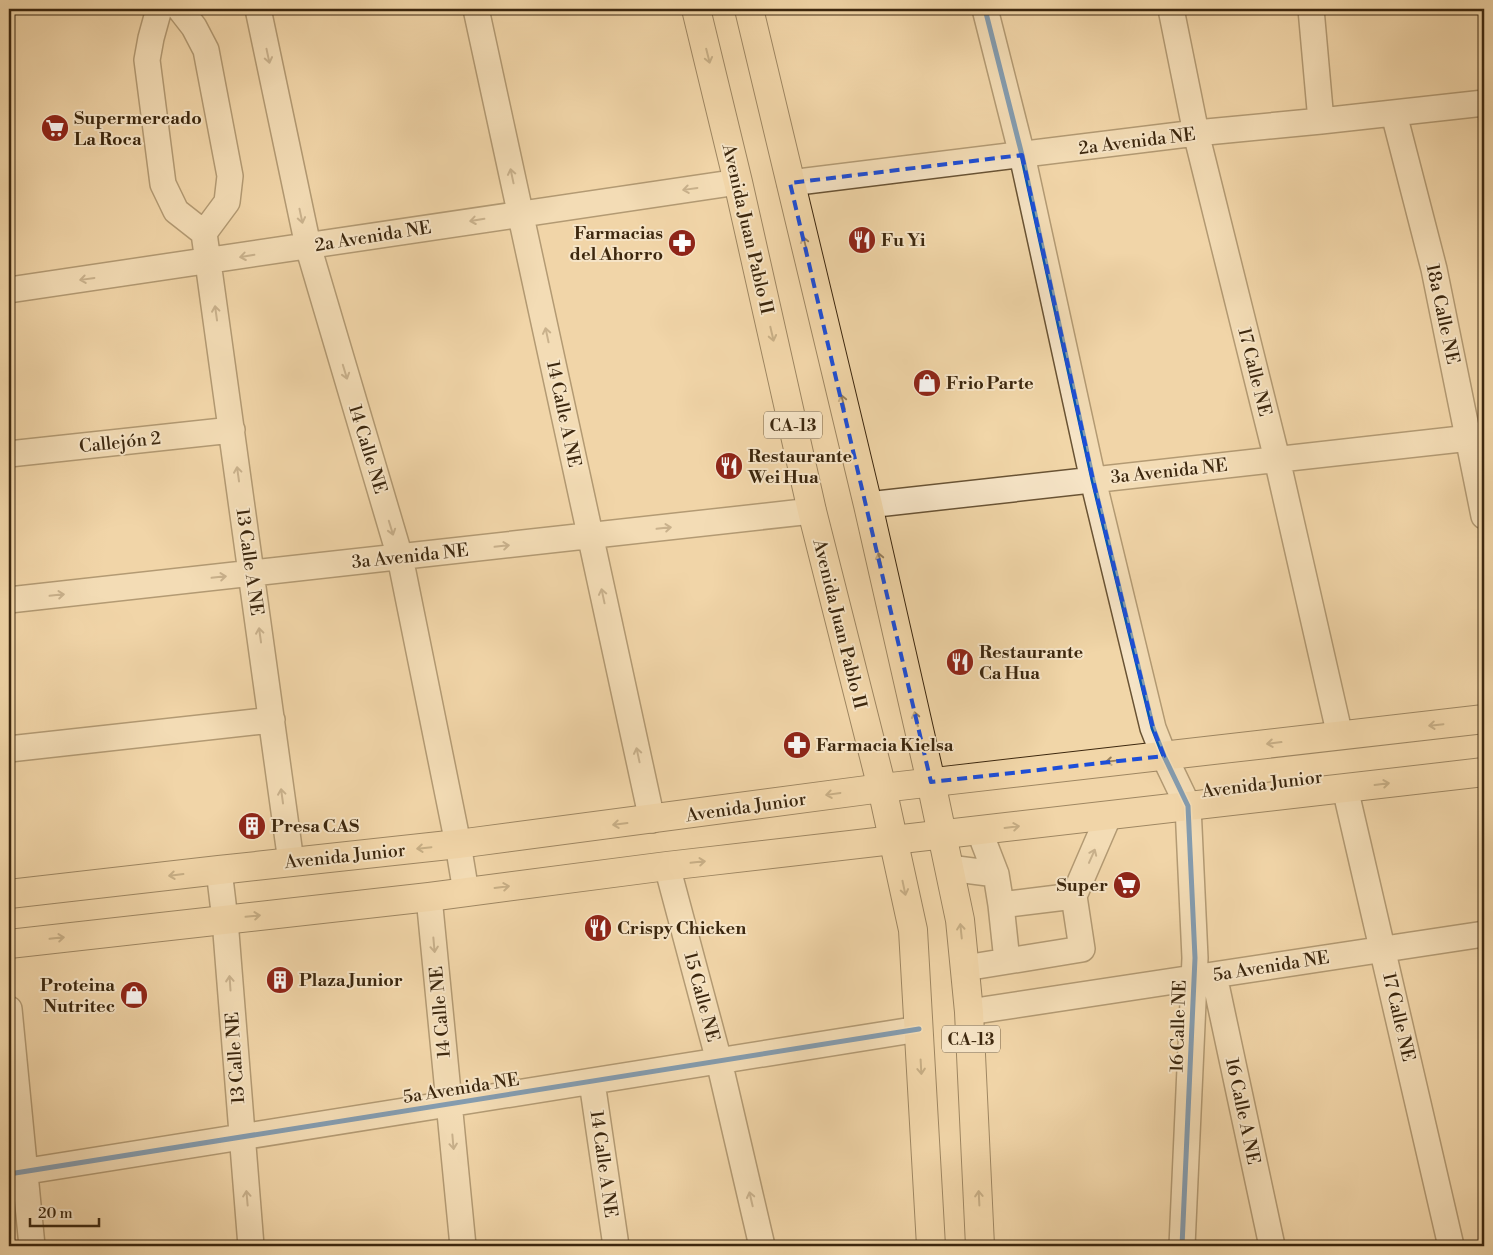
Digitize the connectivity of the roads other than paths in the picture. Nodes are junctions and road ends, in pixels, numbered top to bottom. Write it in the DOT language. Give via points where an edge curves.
graph roads {
  1 [pos="159,9"];
  2 [pos="180,9"];
  3 [pos="258,9"];
  4 [pos="476,9"];
  5 [pos="696,9"];
  6 [pos="749,9"];
  7 [pos="985,9"];
  8 [pos="1171,9"];
  9 [pos="1311,9"];
  10 [pos="1484,103"];
  11 [pos="1394,114"];
  12 [pos="1321,121"];
  13 [pos="1196,133"];
  14 [pos="1022,155"];
  15 [pos="738,182"];
  16 [pos="790,183"];
  17 [pos="520,214"];
  18 [pos="204,233"];
  19 [pos="308,246"];
  20 [pos="209,262"];
  21 [pos="9,290"];
  22 [pos="232,430"];
  23 [pos="1470,438"];
  24 [pos="9,454"];
  25 [pos="1277,459"];
  26 [pos="1093,480"];
  27 [pos="868,505"];
  28 [pos="812,511"];
  29 [pos="1484,516"];
  30 [pos="590,536"];
  31 [pos="400,557"];
  32 [pos="252,573"];
  33 [pos="9,600"];
  34 [pos="1484,719"];
  35 [pos="272,720"];
  36 [pos="1340,736"];
  37 [pos="9,749"];
  38 [pos="1164,756"];
  39 [pos="1484,772"];
  40 [pos="931,782"];
  41 [pos="882,788"];
  42 [pos="1345,788"];
  43 [pos="1188,806"];
  44 [pos="1109,815"];
  45 [pos="652,820"];
  46 [pos="979,830"];
  47 [pos="942,835"];
  48 [pos="894,840"];
  49 [pos="458,844"];
  50 [pos="291,862"];
  51 [pos="667,866"];
  52 [pos="949,868"];
  53 [pos="218,870"];
  54 [pos="996,874"];
  55 [pos="466,892"];
  56 [pos="9,894"];
  57 [pos="1074,896"];
  58 [pos="429,897"];
  59 [pos="1001,905"];
  60 [pos="225,920"];
  61 [pos="1484,934"];
  62 [pos="9,944"];
  63 [pos="1384,950"];
  64 [pos="1007,961"];
  65 [pos="964,968"];
  66 [pos="1203,977"];
  67 [pos="9,1009"];
  68 [pos="969,1012"];
  69 [pos="918,1029"];
  70 [pos="718,1061"];
  71 [pos="592,1082"];
  72 [pos="449,1104"];
  73 [pos="242,1137"];
  74 [pos="17,1173"];
  75 [pos="32,1246"];
  76 [pos="251,1246"];
  77 [pos="462,1246"];
  78 [pos="616,1246"];
  79 [pos="762,1246"];
  80 [pos="931,1246"];
  81 [pos="980,1246"];
  82 [pos="1182,1246"];
  83 [pos="1272,1246"];
  84 [pos="1451,1246"];
  1 -- 18 [label="street" via="147,60 163,184 176,211"];
  2 -- 18 [label="street" via="206,50 230,176 227,202"];
  3 -- 19 [label="street, 14 Calle NE, one-way"];
  17 -- 4 [label="street, 14 Calle A NE, one-way"];
  5 -- 15 [label="main road, Avenida Juan Pablo II / CA-13, one-way"];
  6 -- 16 [label="main road, CA-13"];
  7 -- 14 [label="street"];
  8 -- 13 [label="street, 17 Calle NE"];
  9 -- 12 [label="street"];
  10 -- 11 [label="street, 2a Avenida NE"];
  11 -- 12 [label="street, 2a Avenida NE"];
  11 -- 23 [label="street, 18a Calle NE" via="1434,269"];
  12 -- 13 [label="street, 2a Avenida NE"];
  13 -- 14 [label="street, 2a Avenida NE"];
  13 -- 25 [label="street, 17 Calle NE"];
  14 -- 16 [label="street, 2a Avenida NE"];
  14 -- 26 [label="street"];
  15 -- 17 [label="street, 2a Avenida NE, one-way"];
  15 -- 28 [label="main road, Avenida Juan Pablo II / CA-13, one-way"];
  27 -- 16 [label="main road, CA-13, one-way"];
  17 -- 19 [label="street, 2a Avenida NE, one-way"];
  30 -- 17 [label="street, 14 Calle A NE, one-way"];
  18 -- 20 [label="street, 13 Calle A NE"];
  19 -- 20 [label="street, 2a Avenida NE, one-way"];
  19 -- 31 [label="street, 14 Calle NE, one-way"];
  20 -- 21 [label="street, 2a Avenida NE, one-way"];
  22 -- 20 [label="street, 13 Calle A NE, one-way"];
  22 -- 24 [label="street, Callejón 2"];
  32 -- 22 [label="street, 13 Calle A NE, one-way"];
  23 -- 25 [label="street, 3a Avenida NE"];
  23 -- 29 [label="street, 18a Calle NE"];
  25 -- 26 [label="street, 3a Avenida NE"];
  25 -- 36 [label="street, 17 Calle NE"];
  26 -- 27 [label="street, 3a Avenida NE"];
  26 -- 38 [label="street" via="1153,728"];
  40 -- 27 [label="main road, CA-13, one-way"];
  30 -- 28 [label="street, 3a Avenida NE, one-way"];
  28 -- 41 [label="main road, Avenida Juan Pablo II / CA-13"];
  31 -- 30 [label="street, 3a Avenida NE, one-way"];
  45 -- 30 [label="street, 14 Calle A NE, one-way"];
  31 -- 32 [label="street, 3a Avenida NE"];
  31 -- 49 [label="street, 14 Calle NE"];
  33 -- 32 [label="street, 3a Avenida NE, one-way"];
  35 -- 32 [label="street, 13 Calle A NE, one-way"];
  34 -- 36 [label="main road, Avenida Junior, one-way"];
  35 -- 37 [label="street"];
  50 -- 35 [label="street, 13 Calle A NE, one-way"];
  36 -- 38 [label="main road, Avenida Junior, one-way"];
  38 -- 40 [label="main road, Avenida Junior, one-way"];
  38 -- 43 [label="street"];
  42 -- 39 [label="main road, Avenida Junior, one-way"];
  40 -- 41 [label="main road, Avenida Junior"];
  40 -- 47 [label="main road, CA-13"];
  41 -- 45 [label="main road, Avenida Junior, one-way"];
  41 -- 48 [label="main road, Avenida Juan Pablo II / CA-13"];
  42 -- 43 [label="main road, Avenida Junior"];
  42 -- 63 [label="street, 17 Calle NE"];
  43 -- 44 [label="main road, Avenida Junior"];
  43 -- 66 [label="street, 16 Calle NE" via="1195,958"];
  46 -- 44 [label="main road, Avenida Junior, one-way"];
  57 -- 44 [label="street, one-way"];
  45 -- 49 [label="main road, Avenida Junior, one-way"];
  46 -- 47 [label="main road, Avenida Junior"];
  46 -- 54 [label="street"];
  47 -- 48 [label="main road, Avenida Junior"];
  47 -- 52 [label="main road, CA-13"];
  51 -- 48 [label="main road, Avenida Junior, one-way"];
  48 -- 69 [label="main road, Avenida Juan Pablo II / CA-13, one-way" via="913,930"];
  49 -- 50 [label="main road, Avenida Junior, one-way"];
  49 -- 55 [label="street, 14 Calle NE"];
  50 -- 53 [label="main road, Avenida Junior"];
  55 -- 51 [label="main road, Avenida Junior, one-way"];
  51 -- 70 [label="street, 15 Calle NE"];
  52 -- 54 [label="street"];
  65 -- 52 [label="main road, CA-13, one-way" via="960,920"];
  53 -- 56 [label="main road, Avenida Junior, one-way"];
  53 -- 60 [label="street, 13 Calle NE"];
  54 -- 59 [label="street"];
  55 -- 58 [label="main road, Avenida Junior"];
  57 -- 59 [label="street"];
  57 -- 64 [label="street" via="1082,948"];
  60 -- 58 [label="main road, Avenida Junior, one-way"];
  58 -- 72 [label="street, 14 Calle NE, one-way"];
  59 -- 64 [label="street"];
  62 -- 60 [label="main road, Avenida Junior, one-way"];
  73 -- 60 [label="street, 13 Calle NE, one-way"];
  61 -- 63 [label="street, 5a Avenida NE"];
  63 -- 66 [label="street, 5a Avenida NE"];
  63 -- 84 [label="street, 17 Calle NE"];
  64 -- 65 [label="street"];
  65 -- 68 [label="main road, CA-13"];
  66 -- 68 [label="street, 5a Avenida NE"];
  66 -- 82 [label="street, 16 Calle NE"];
  66 -- 83 [label="street, 16 Calle A NE"];
  67 -- 74 [label="street"];
  81 -- 68 [label="main road, CA-13, one-way"];
  69 -- 70 [label="street, 5a Avenida NE"];
  69 -- 80 [label="main road, Avenida Juan Pablo II / CA-13, one-way"];
  70 -- 71 [label="street, 5a Avenida NE"];
  79 -- 70 [label="street, 15 Calle NE, one-way"];
  71 -- 72 [label="street, 5a Avenida NE"];
  71 -- 78 [label="street, 14 Calle A NE"];
  72 -- 73 [label="street, 5a Avenida NE"];
  72 -- 77 [label="street, 14 Calle NE, one-way"];
  73 -- 74 [label="street, 5a Avenida NE"];
  76 -- 73 [label="street, 13 Calle NE, one-way"];
  74 -- 75 [label="street"];
}
